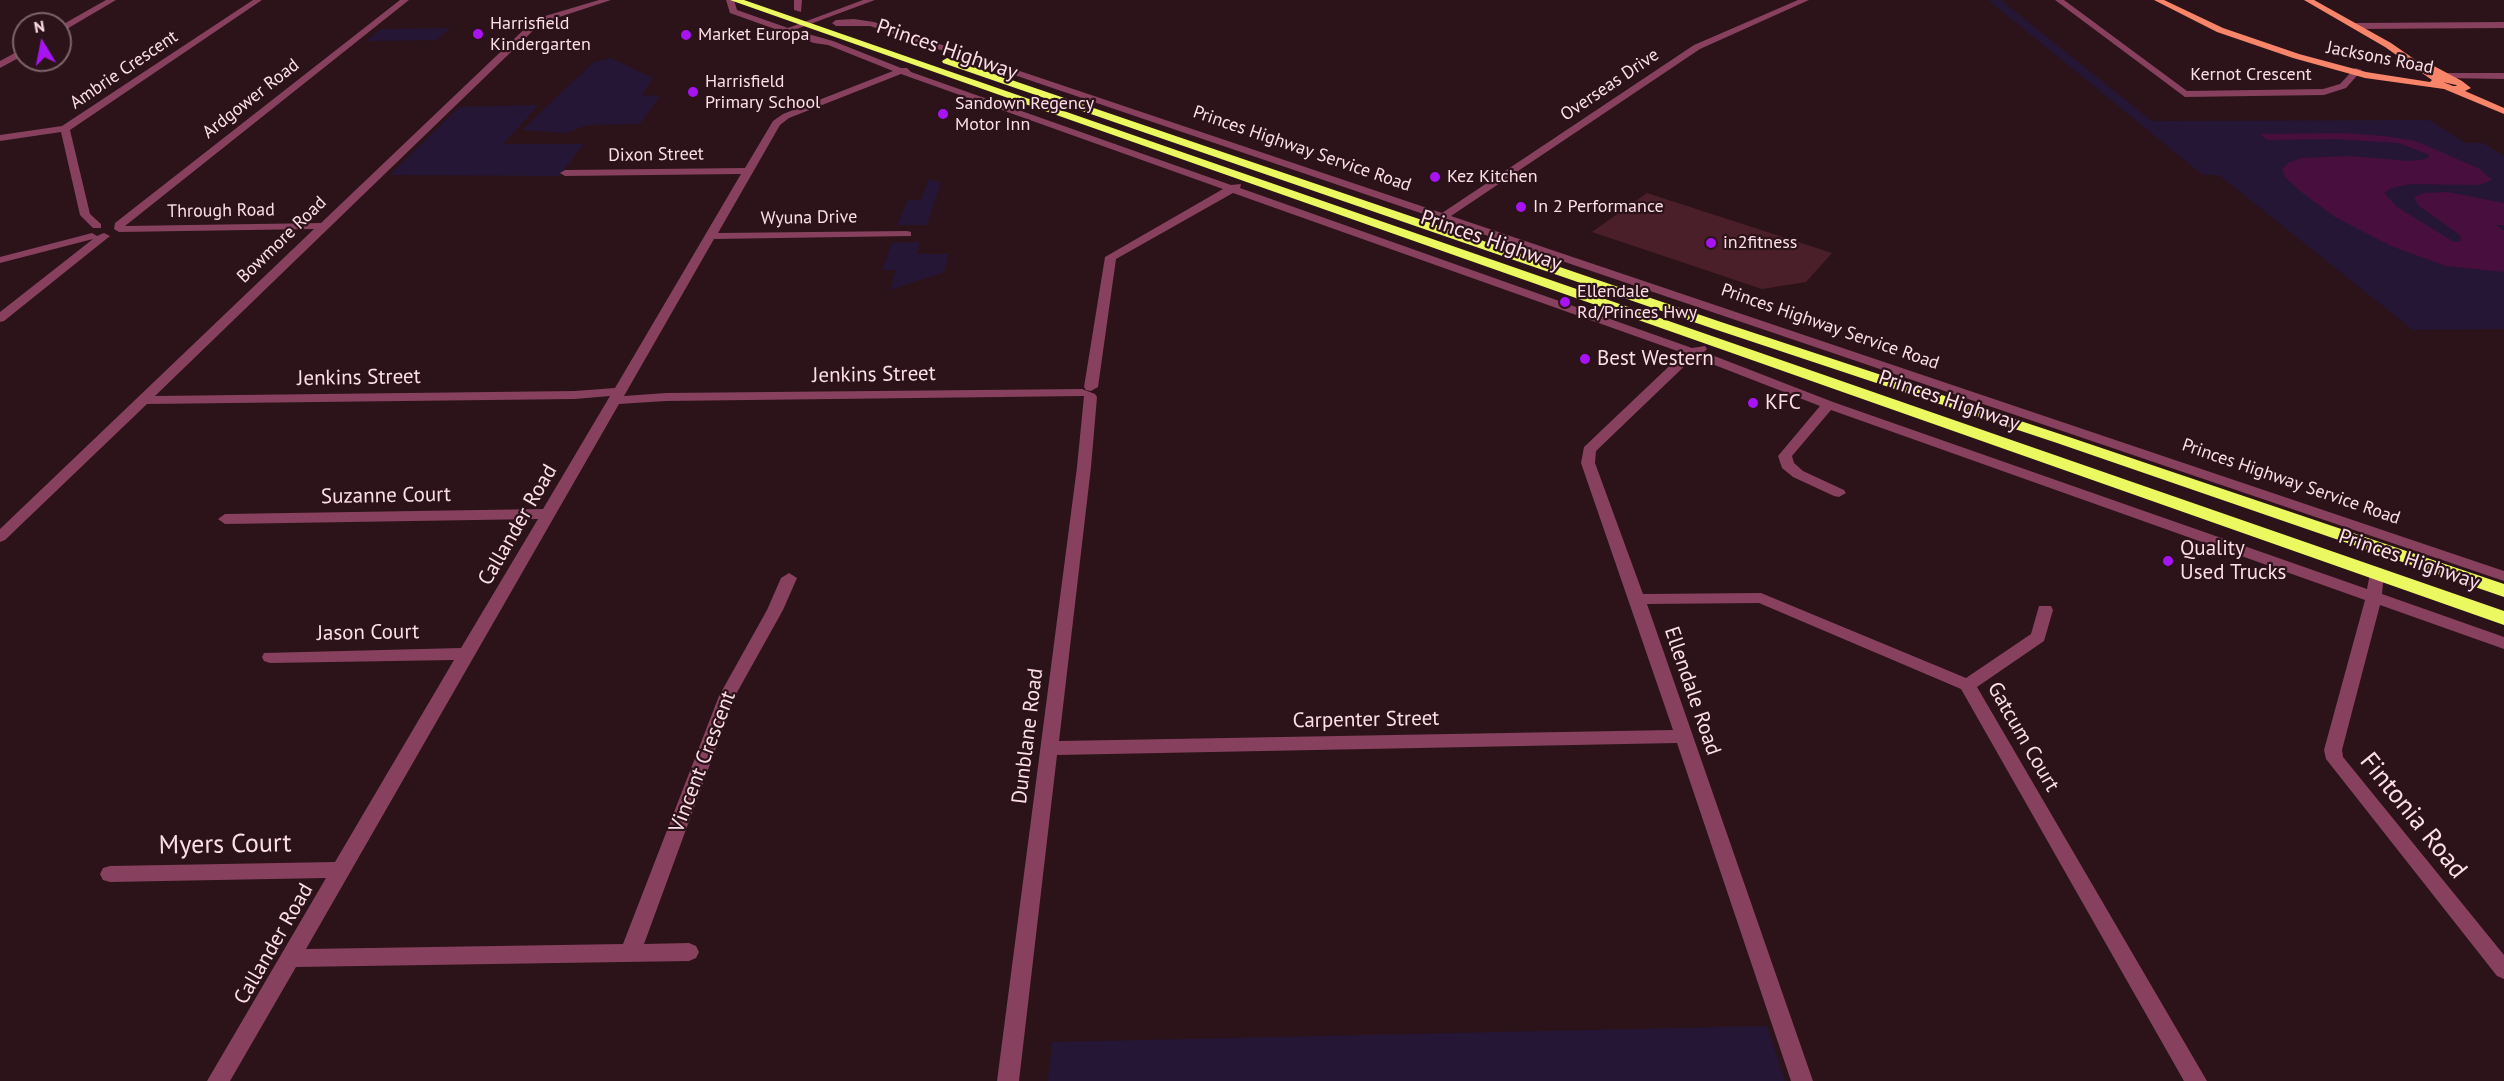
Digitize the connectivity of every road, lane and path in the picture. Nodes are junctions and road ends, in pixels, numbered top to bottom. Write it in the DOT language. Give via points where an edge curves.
graph roads {
  1 [pos="112,0"];
  2 [pos="258,0"];
  3 [pos="405,0"];
  4 [pos="607,0"];
  5 [pos="730,0"];
  6 [pos="735,0"];
  7 [pos="768,0"];
  8 [pos="870,0"];
  9 [pos="1805,0"];
  10 [pos="2059,0"];
  11 [pos="2158,0"];
  12 [pos="2308,0"];
  13 [pos="2315,2"];
  14 [pos="798,5"];
  15 [pos="809,20"];
  16 [pos="72,23"];
  17 [pos="836,23"];
  18 [pos="2504,25"];
  19 [pos="2355,26"];
  20 [pos="786,30"];
  21 [pos="919,64"];
  22 [pos="901,72"];
  23 [pos="2357,72"];
  24 [pos="2504,76"];
  25 [pos="2445,82"];
  26 [pos="2502,110"];
  27 [pos="1135,125"];
  28 [pos="65,129"];
  29 [pos="0,138"];
  30 [pos="748,171"];
  31 [pos="565,173"];
  32 [pos="1230,180"];
  33 [pos="1251,181"];
  34 [pos="1443,217"];
  35 [pos="322,226"];
  36 [pos="119,227"];
  37 [pos="98,233"];
  38 [pos="907,234"];
  39 [pos="711,236"];
  40 [pos="0,260"];
  41 [pos="0,318"];
  42 [pos="1716,325"];
  43 [pos="1681,332"];
  44 [pos="1710,342"];
  45 [pos="1692,352"];
  46 [pos="1088,392"];
  47 [pos="618,396"];
  48 [pos="143,400"];
  49 [pos="1828,405"];
  50 [pos="1839,493"];
  51 [pos="548,514"];
  52 [pos="225,519"];
  53 [pos="0,537"];
  54 [pos="2376,572"];
  55 [pos="2504,576"];
  56 [pos="789,578"];
  57 [pos="2504,591"];
  58 [pos="2374,596"];
  59 [pos="1637,599"];
  60 [pos="2045,610"];
  61 [pos="2504,618"];
  62 [pos="2504,643"];
  63 [pos="468,654"];
  64 [pos="270,657"];
  65 [pos="1967,685"];
  66 [pos="1683,736"];
  67 [pos="1050,748"];
  68 [pos="342,870"];
  69 [pos="110,874"];
  70 [pos="631,951"];
  71 [pos="689,952"];
  72 [pos="290,958"];
  73 [pos="2504,970"];
  74 [pos="218,1081"];
  75 [pos="1008,1081"];
  76 [pos="1802,1081"];
  77 [pos="2196,1081"];
  1 -- 16 [label="street"];
  2 -- 28 [label="street, Ambrie Crescent"];
  3 -- 36 [label="street, Ardgower Road"];
  4 -- 35 [label="street, Bowmore Road" via="538,21"];
  5 -- 20 [label="street" via="733,11"];
  6 -- 15 [label="highway, Princes Highway"];
  7 -- 14 [label="highway, Princes Highway"];
  8 -- 15 [label="street"];
  9 -- 34 [label="street, Overseas Drive" via="1696,47"];
  10 -- 23 [label="street, Kernot Crescent" via="2185,94 2324,92 2343,86"];
  11 -- 23 [label="main road, Jacksons Road" via="2220,30"];
  12 -- 13 [label="main road"];
  13 -- 19 [label="main road"];
  14 -- 15 [label="highway, Princes Highway"];
  15 -- 17 [label="highway, Princes Highway"];
  15 -- 20 [label="street"];
  15 -- 21 [label="highway, Princes Highway"];
  17 -- 27 [label="highway, Princes Highway"];
  17 -- 34 [label="street, Princes Highway Service Road" via="871,24"];
  18 -- 19 [label="street"];
  19 -- 25 [label="main road"];
  20 -- 22 [label="street"];
  21 -- 22 [label="street, Callander Road"];
  21 -- 32 [label="highway, Princes Highway"];
  22 -- 30 [label="street, Callander Road" via="780,120"];
  22 -- 32 [label="street"];
  23 -- 25 [label="main road, Jacksons Road"];
  24 -- 25 [label="street"];
  25 -- 26 [label="main road"];
  25 -- 26 [label="main road" via="2466,88"];
  27 -- 33 [label="highway" via="1171,144 1248,171"];
  27 -- 42 [label="highway, Princes Highway"];
  28 -- 29 [label="street"];
  28 -- 37 [label="street, Ambrie Crescent" via="85,215"];
  30 -- 31 [label="street, Dixon Street"];
  30 -- 39 [label="street, Callander Road"];
  32 -- 33 [label="highway, Princes Highway"];
  32 -- 45 [label="street"];
  32 -- 46 [label="street, Dunblane Road" via="1111,257"];
  33 -- 43 [label="highway, Princes Highway"];
  34 -- 55 [label="street, Princes Highway Service Road"];
  35 -- 36 [label="street, Through Road"];
  35 -- 48 [label="street, Bowmore Road"];
  36 -- 37 [label="street, Through Road"];
  37 -- 40 [label="street"];
  37 -- 41 [label="street"];
  38 -- 39 [label="street, Wyuna Drive"];
  39 -- 47 [label="street, Callander Road"];
  42 -- 44 [label="highway"];
  42 -- 57 [label="highway, Princes Highway"];
  43 -- 44 [label="highway, Princes Highway"];
  43 -- 45 [label="street"];
  44 -- 45 [label="street, Ellendale Road"];
  44 -- 54 [label="highway, Princes Highway"];
  45 -- 49 [label="street"];
  45 -- 59 [label="street, Ellendale Road" via="1588,450 1587,463"];
  46 -- 47 [label="street, Jenkins Street"];
  46 -- 67 [label="street, Dunblane Road"];
  47 -- 48 [label="street, Jenkins Street"];
  47 -- 51 [label="street, Callander Road"];
  48 -- 53 [label="street, Bowmore Road"];
  49 -- 50 [label="street" via="1785,456 1787,465 1798,474"];
  49 -- 58 [label="street"];
  51 -- 52 [label="street, Suzanne Court"];
  51 -- 63 [label="street, Callander Road"];
  54 -- 58 [label="street, Fintonia Road"];
  54 -- 61 [label="highway, Princes Highway"];
  56 -- 70 [label="street, Vincent Crescent" via="720,712"];
  58 -- 62 [label="street"];
  58 -- 73 [label="street, Fintonia Road" via="2333,750 2335,759"];
  59 -- 65 [label="street, Gatcum Court" via="1761,598"];
  59 -- 66 [label="street, Ellendale Road"];
  60 -- 65 [label="street" via="2038,637"];
  63 -- 64 [label="street, Jason Court"];
  63 -- 68 [label="street, Callander Road"];
  65 -- 77 [label="street, Gatcum Court"];
  66 -- 67 [label="street, Carpenter Street"];
  66 -- 76 [label="street, Ellendale Road"];
  67 -- 75 [label="street, Dunblane Road"];
  68 -- 69 [label="street, Myers Court"];
  68 -- 72 [label="street, Callander Road"];
  70 -- 71 [label="street"];
  70 -- 72 [label="street"];
  72 -- 74 [label="street, Callander Road"];
}
